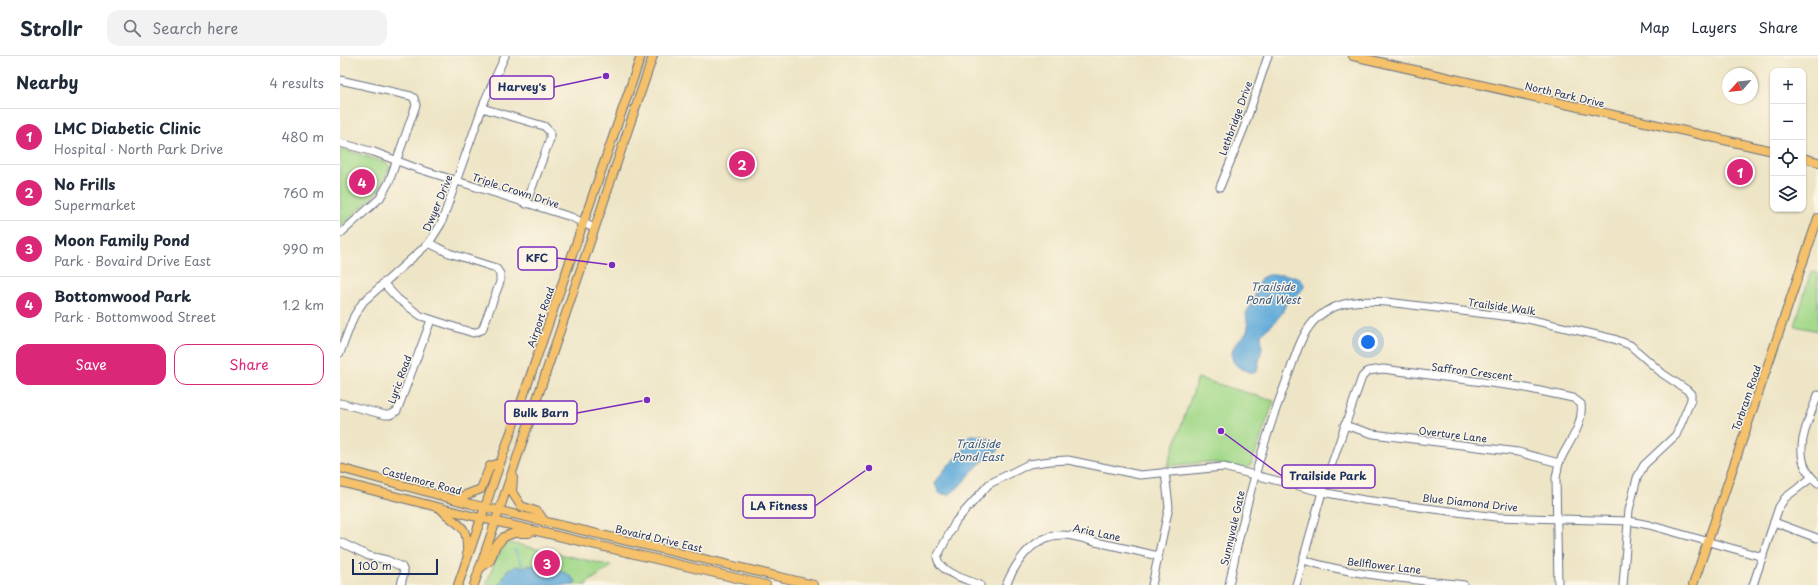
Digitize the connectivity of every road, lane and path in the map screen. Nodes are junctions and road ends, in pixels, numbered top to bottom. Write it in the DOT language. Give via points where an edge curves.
graph roads {
  1 [pos="505,56"];
  2 [pos="641,56"];
  3 [pos="653,56"];
  4 [pos="1268,56"];
  5 [pos="1353,56"];
  6 [pos="340,80"];
  7 [pos="482,108"];
  8 [pos="340,143"];
  9 [pos="1770,150"];
  10 [pos="1806,159"];
  11 [pos="396,161"];
  12 [pos="1818,162"];
  13 [pos="457,182"];
  14 [pos="1220,187"];
  15 [pos="526,204"];
  16 [pos="1818,218"];
  17 [pos="584,223"];
  18 [pos="594,228"];
  19 [pos="340,234"];
  20 [pos="429,243"];
  21 [pos="383,283"];
  22 [pos="431,320"];
  23 [pos="340,353"];
  24 [pos="1818,395"];
  25 [pos="340,403"];
  26 [pos="1344,425"];
  27 [pos="500,463"];
  28 [pos="1560,463"];
  29 [pos="340,468"];
  30 [pos="513,470"];
  31 [pos="1165,472"];
  32 [pos="1255,475"];
  33 [pos="1811,478"];
  34 [pos="340,482"];
  35 [pos="1818,483"];
  36 [pos="1322,492"];
  37 [pos="453,500"];
  38 [pos="485,507"];
  39 [pos="440,508"];
  40 [pos="499,511"];
  41 [pos="481,518"];
  42 [pos="1557,518"];
  43 [pos="1629,521"];
  44 [pos="495,522"];
  45 [pos="545,522"];
  46 [pos="1774,522"];
  47 [pos="543,533"];
  48 [pos="1817,538"];
  49 [pos="340,542"];
  50 [pos="1708,542"];
  51 [pos="1158,556"];
  52 [pos="1763,557"];
  53 [pos="467,560"];
  54 [pos="1303,560"];
  55 [pos="479,569"];
  56 [pos="401,585"];
  57 [pos="458,585"];
  58 [pos="474,585"];
  59 [pos="766,585"];
  60 [pos="814,585"];
  61 [pos="980,585"];
  62 [pos="1006,585"];
  63 [pos="1152,585"];
  64 [pos="1229,585"];
  65 [pos="1296,585"];
  66 [pos="1464,585"];
  67 [pos="1558,585"];
  68 [pos="1623,585"];
  69 [pos="1693,585"];
  70 [pos="1752,585"];
  1 -- 7 [label="street, Dwyer Drive"];
  2 -- 17 [label="main road, Airport Road"];
  3 -- 18 [label="main road"];
  4 -- 14 [label="street, Lethbridge Drive" via="1244,128"];
  5 -- 9 [label="main road, North Park Drive"];
  6 -- 11 [label="street" via="414,98 415,108"];
  7 -- 13 [label="street, Dwyer Drive"];
  7 -- 15 [label="street" via="544,126 550,132 550,139"];
  8 -- 11 [label="street, Triple Crown Drive"];
  10 -- 12 [label="main road"];
  11 -- 13 [label="street, Triple Crown Drive"];
  11 -- 19 [label="street" via="380,198"];
  13 -- 15 [label="street, Triple Crown Drive"];
  13 -- 20 [label="street, Dwyer Drive" via="441,224"];
  15 -- 17 [label="street, Triple Crown Drive"];
  16 -- 50 [label="main road, Torbram Road"];
  17 -- 18 [label="street, Triple Crown Drive"];
  17 -- 27 [label="main road, Airport Road"];
  18 -- 30 [label="main road"];
  20 -- 21 [label="street, Dwyer Drive"];
  20 -- 22 [label="street" via="449,253 496,268 501,277 480,332 471,333"];
  21 -- 22 [label="street" via="408,308"];
  21 -- 23 [label="street, Dwyer Drive" via="358,308"];
  22 -- 25 [label="street, Lyric Road" via="397,411 385,415"];
  24 -- 33 [label="street" via="1802,438 1801,448 1802,459"];
  26 -- 28 [label="street, Overture Lane" via="1373,434 1518,452"];
  26 -- 28 [label="street, Saffron Crescent" via="1362,377 1370,370 1383,369 1521,387 1573,398 1581,404 1582,413 1578,426"];
  26 -- 36 [label="street, Saffron Crescent"];
  27 -- 37 [label="main road" via="490,466 481,489"];
  27 -- 38 [label="main road, Airport Road"];
  28 -- 42 [label="street, Saffron Crescent" via="1556,478"];
  29 -- 37 [label="main road, Castlemore Road"];
  30 -- 40 [label="main road"];
  30 -- 45 [label="main road" via="512,492 516,500 521,506 538,512"];
  31 -- 32 [label="street, Blue Diamond Drive" via="1223,467"];
  31 -- 51 [label="street" via="1168,507"];
  31 -- 61 [label="street, Blue Diamond Drive" via="1140,475 1068,460 1050,461 1029,464 989,484 956,521 937,557 938,564 944,569"];
  32 -- 36 [label="street, Blue Diamond Drive"];
  32 -- 43 [label="street, Trailside Walk" via="1263,445 1305,332 1318,317 1332,308 1345,303 1364,301 1528,319 1630,345 1691,394 1688,409 1676,435 1644,465 1637,478 1629,510"];
  32 -- 64 [label="street, Sunnyvale Gate"];
  33 -- 35 [label="street"];
  33 -- 46 [label="street" via="1785,498"];
  34 -- 39 [label="main road"];
  36 -- 42 [label="street, Blue Diamond Drive" via="1496,517"];
  36 -- 54 [label="street, Saffron Crescent"];
  37 -- 38 [label="main road, Castlemore Road"];
  38 -- 40 [label="main road, Castlemore Road"];
  38 -- 41 [label="main road, Airport Road"];
  39 -- 41 [label="main road"];
  39 -- 53 [label="main road" via="466,532"];
  40 -- 44 [label="main road"];
  40 -- 45 [label="main road, Bovaird Drive East"];
  41 -- 44 [label="main road"];
  41 -- 53 [label="main road, Airport Road"];
  42 -- 43 [label="street, Blue Diamond Drive"];
  42 -- 67 [label="street, Saffron Crescent"];
  43 -- 50 [label="street, Blue Diamond Drive"];
  43 -- 68 [label="street"];
  44 -- 47 [label="main road"];
  44 -- 55 [label="main road"];
  45 -- 60 [label="main road, Bovaird Drive East"];
  46 -- 48 [label="street"];
  46 -- 52 [label="street"];
  47 -- 55 [label="main road" via="509,534 499,542 490,561"];
  47 -- 59 [label="main road"];
  49 -- 56 [label="street" via="369,556 402,567 404,572"];
  50 -- 52 [label="street, Blue Diamond Drive"];
  50 -- 69 [label="main road, Torbram Road"];
  51 -- 62 [label="street, Aria Lane" via="1062,535 1036,543 1019,561"];
  51 -- 63 [label="street"];
  52 -- 70 [label="street"];
  53 -- 57 [label="main road, Airport Road"];
  54 -- 65 [label="street, Saffron Crescent"];
  54 -- 66 [label="street, Bellflower Lane" via="1335,569"];
  55 -- 58 [label="main road"];
}
